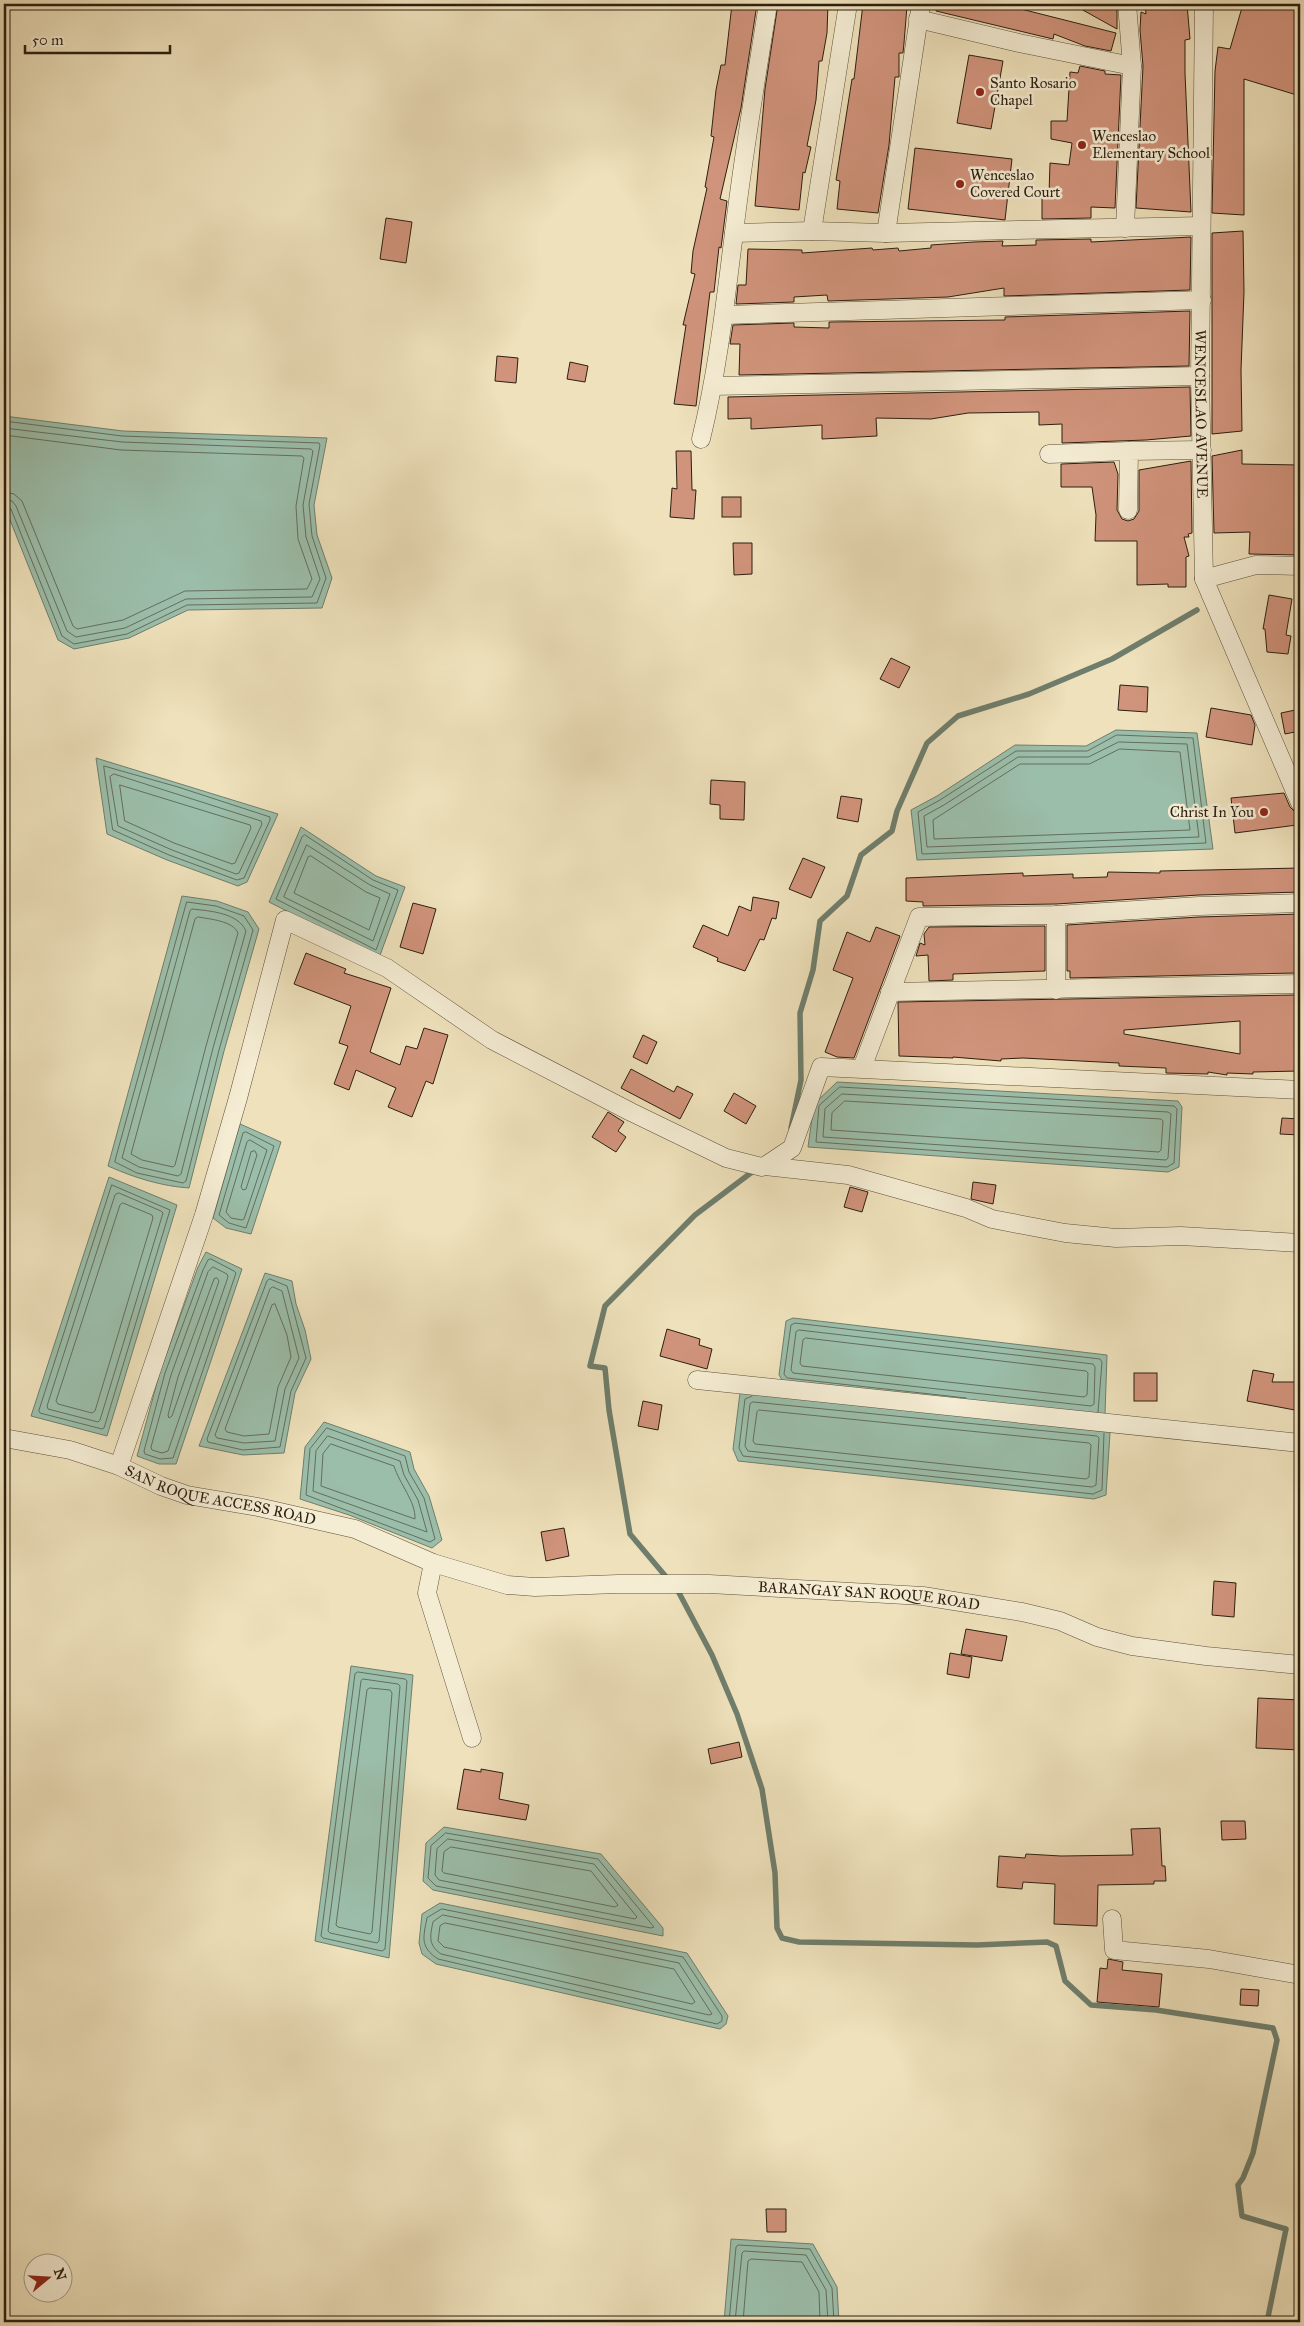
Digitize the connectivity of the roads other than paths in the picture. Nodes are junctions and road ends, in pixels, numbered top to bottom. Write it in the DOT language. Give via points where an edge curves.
graph roads {
  1 [pos="768,4"];
  2 [pos="848,4"];
  3 [pos="1127,4"];
  4 [pos="1204,4"];
  5 [pos="920,11"];
  6 [pos="1132,66"];
  7 [pos="1201,226"];
  8 [pos="1126,228"];
  9 [pos="812,232"];
  10 [pos="734,233"];
  11 [pos="886,233"];
  12 [pos="1202,300"];
  13 [pos="725,315"];
  14 [pos="1200,376"];
  15 [pos="714,386"];
  16 [pos="701,439"];
  17 [pos="1202,450"];
  18 [pos="1129,451"];
  19 [pos="1049,454"];
  20 [pos="1128,510"];
  21 [pos="1300,566"];
  22 [pos="1204,579"];
  23 [pos="1300,803"];
  24 [pos="1300,903"];
  25 [pos="1056,914"];
  26 [pos="1298,989"];
  27 [pos="1056,990"];
  28 [pos="890,992"];
  29 [pos="862,1068"];
  30 [pos="1300,1090"];
  31 [pos="765,1166"];
  32 [pos="1300,1243"];
  33 [pos="697,1380"];
  34 [pos="4,1438"];
  35 [pos="1300,1443"];
  36 [pos="119,1466"];
  37 [pos="433,1563"];
  38 [pos="1300,1665"];
  39 [pos="472,1738"];
  40 [pos="1112,1919"];
  41 [pos="1300,1975"];
  1 -- 10 [label="street"];
  2 -- 9 [label="street"];
  3 -- 6 [label="street"];
  4 -- 7 [label="street, WENCESLAO AVENUE"];
  5 -- 6 [label="street" via="1019,43"];
  5 -- 11 [label="street"];
  6 -- 8 [label="street"];
  7 -- 8 [label="street"];
  7 -- 12 [label="street, WENCESLAO AVENUE"];
  8 -- 11 [label="street"];
  9 -- 10 [label="street"];
  9 -- 11 [label="street"];
  10 -- 13 [label="street"];
  12 -- 13 [label="street"];
  12 -- 14 [label="street, WENCESLAO AVENUE"];
  13 -- 15 [label="street"];
  14 -- 15 [label="street"];
  14 -- 17 [label="street, WENCESLAO AVENUE"];
  15 -- 16 [label="street"];
  17 -- 18 [label="street"];
  17 -- 22 [label="street, WENCESLAO AVENUE"];
  18 -- 19 [label="street"];
  18 -- 20 [label="street"];
  21 -- 22 [label="street" via="1256,565"];
  22 -- 23 [label="street, WENCESLAO AVENUE"];
  24 -- 25 [label="street"];
  25 -- 27 [label="street"];
  25 -- 28 [label="street" via="919,917"];
  26 -- 27 [label="street"];
  27 -- 28 [label="street"];
  28 -- 29 [label="street"];
  29 -- 30 [label="street"];
  29 -- 31 [label="street" via="821,1067 792,1148"];
  31 -- 32 [label="street" via="848,1175 966,1208 992,1219 1065,1232 1116,1238 1181,1236"];
  31 -- 36 [label="street" via="726,1158 631,1112 492,1040 387,968 285,920 204,1215"];
  33 -- 35 [label="street"];
  34 -- 36 [label="street, SAN ROQUE ACCESS ROAD" via="70,1450"];
  36 -- 37 [label="street, SAN ROQUE ACCESS ROAD" via="187,1495 355,1529"];
  37 -- 38 [label="street, BARANGAY SAN ROQUE ROAD" via="506,1585 708,1584 923,1596 1022,1612 1132,1646"];
  37 -- 39 [label="street" via="427,1593"];
  40 -- 41 [label="street" via="1114,1950 1209,1959"];
}
